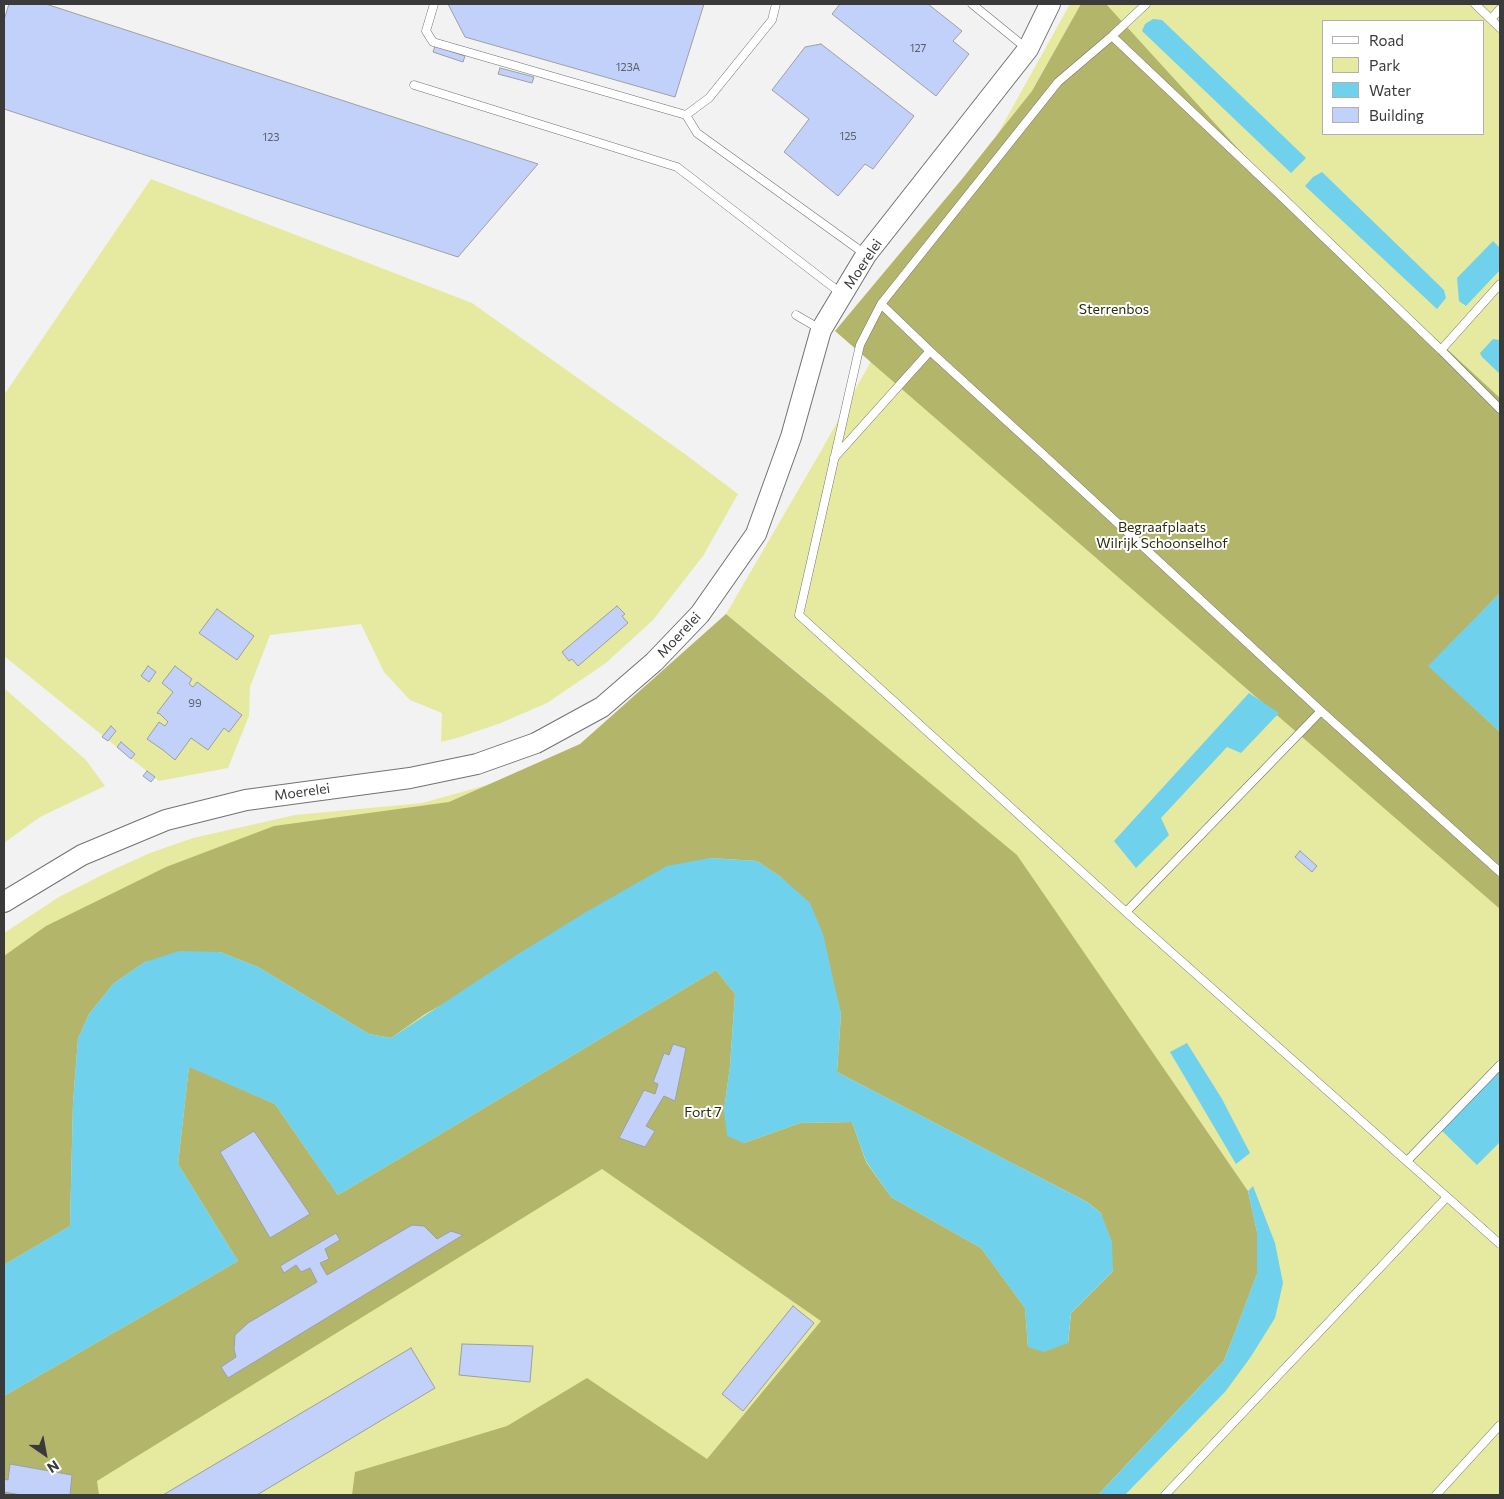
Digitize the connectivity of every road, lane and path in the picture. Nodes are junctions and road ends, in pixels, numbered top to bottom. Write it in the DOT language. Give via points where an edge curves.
graph roads {
  1 [pos="434,4"];
  2 [pos="776,4"];
  3 [pos="972,4"];
  4 [pos="1050,4"];
  5 [pos="1146,4"];
  6 [pos="1475,4"];
  7 [pos="1500,9"];
  8 [pos="1491,19"];
  9 [pos="1500,28"];
  10 [pos="1112,36"];
  11 [pos="1028,49"];
  12 [pos="414,85"];
  13 [pos="686,115"];
  14 [pos="866,255"];
  15 [pos="1500,284"];
  16 [pos="842,294"];
  17 [pos="881,304"];
  18 [pos="796,315"];
  19 [pos="821,330"];
  20 [pos="1441,350"];
  21 [pos="930,351"];
  22 [pos="1500,409"];
  23 [pos="833,458"];
  24 [pos="1320,711"];
  25 [pos="1500,872"];
  26 [pos="4,902"];
  27 [pos="1126,912"];
  28 [pos="1500,1065"];
  29 [pos="1407,1161"];
  30 [pos="1448,1197"];
  31 [pos="1500,1244"];
  32 [pos="1500,1425"];
  33 [pos="1165,1495"];
  34 [pos="1436,1495"];
  1 -- 13 [label="lane" via="426,31 433,42"];
  2 -- 13 [label="lane" via="772,20 709,98"];
  3 -- 11 [label="lane"];
  4 -- 11 [label="street, Moerelei"];
  5 -- 10 [label="lane"];
  6 -- 8 [label="lane"];
  7 -- 8 [label="lane"];
  8 -- 9 [label="lane"];
  10 -- 17 [label="lane" via="1058,82"];
  10 -- 20 [label="lane"];
  11 -- 14 [label="street, Moerelei"];
  12 -- 16 [label="lane" via="677,167"];
  13 -- 14 [label="lane" via="697,133"];
  14 -- 16 [label="street, Moerelei"];
  15 -- 20 [label="lane"];
  16 -- 19 [label="street, Moerelei"];
  17 -- 21 [label="lane"];
  17 -- 23 [label="lane" via="860,344"];
  18 -- 19 [label="lane"];
  19 -- 26 [label="street, Moerelei" via="791,437 756,534 700,614 654,662 602,707 536,743 477,764 410,778 246,800 166,820 82,855"];
  20 -- 22 [label="lane"];
  21 -- 23 [label="lane"];
  21 -- 24 [label="lane"];
  23 -- 27 [label="lane" via="799,615"];
  24 -- 25 [label="lane"];
  24 -- 27 [label="lane"];
  27 -- 29 [label="lane"];
  28 -- 29 [label="lane"];
  29 -- 30 [label="lane"];
  30 -- 31 [label="lane"];
  30 -- 33 [label="lane"];
  32 -- 34 [label="lane"];
}
